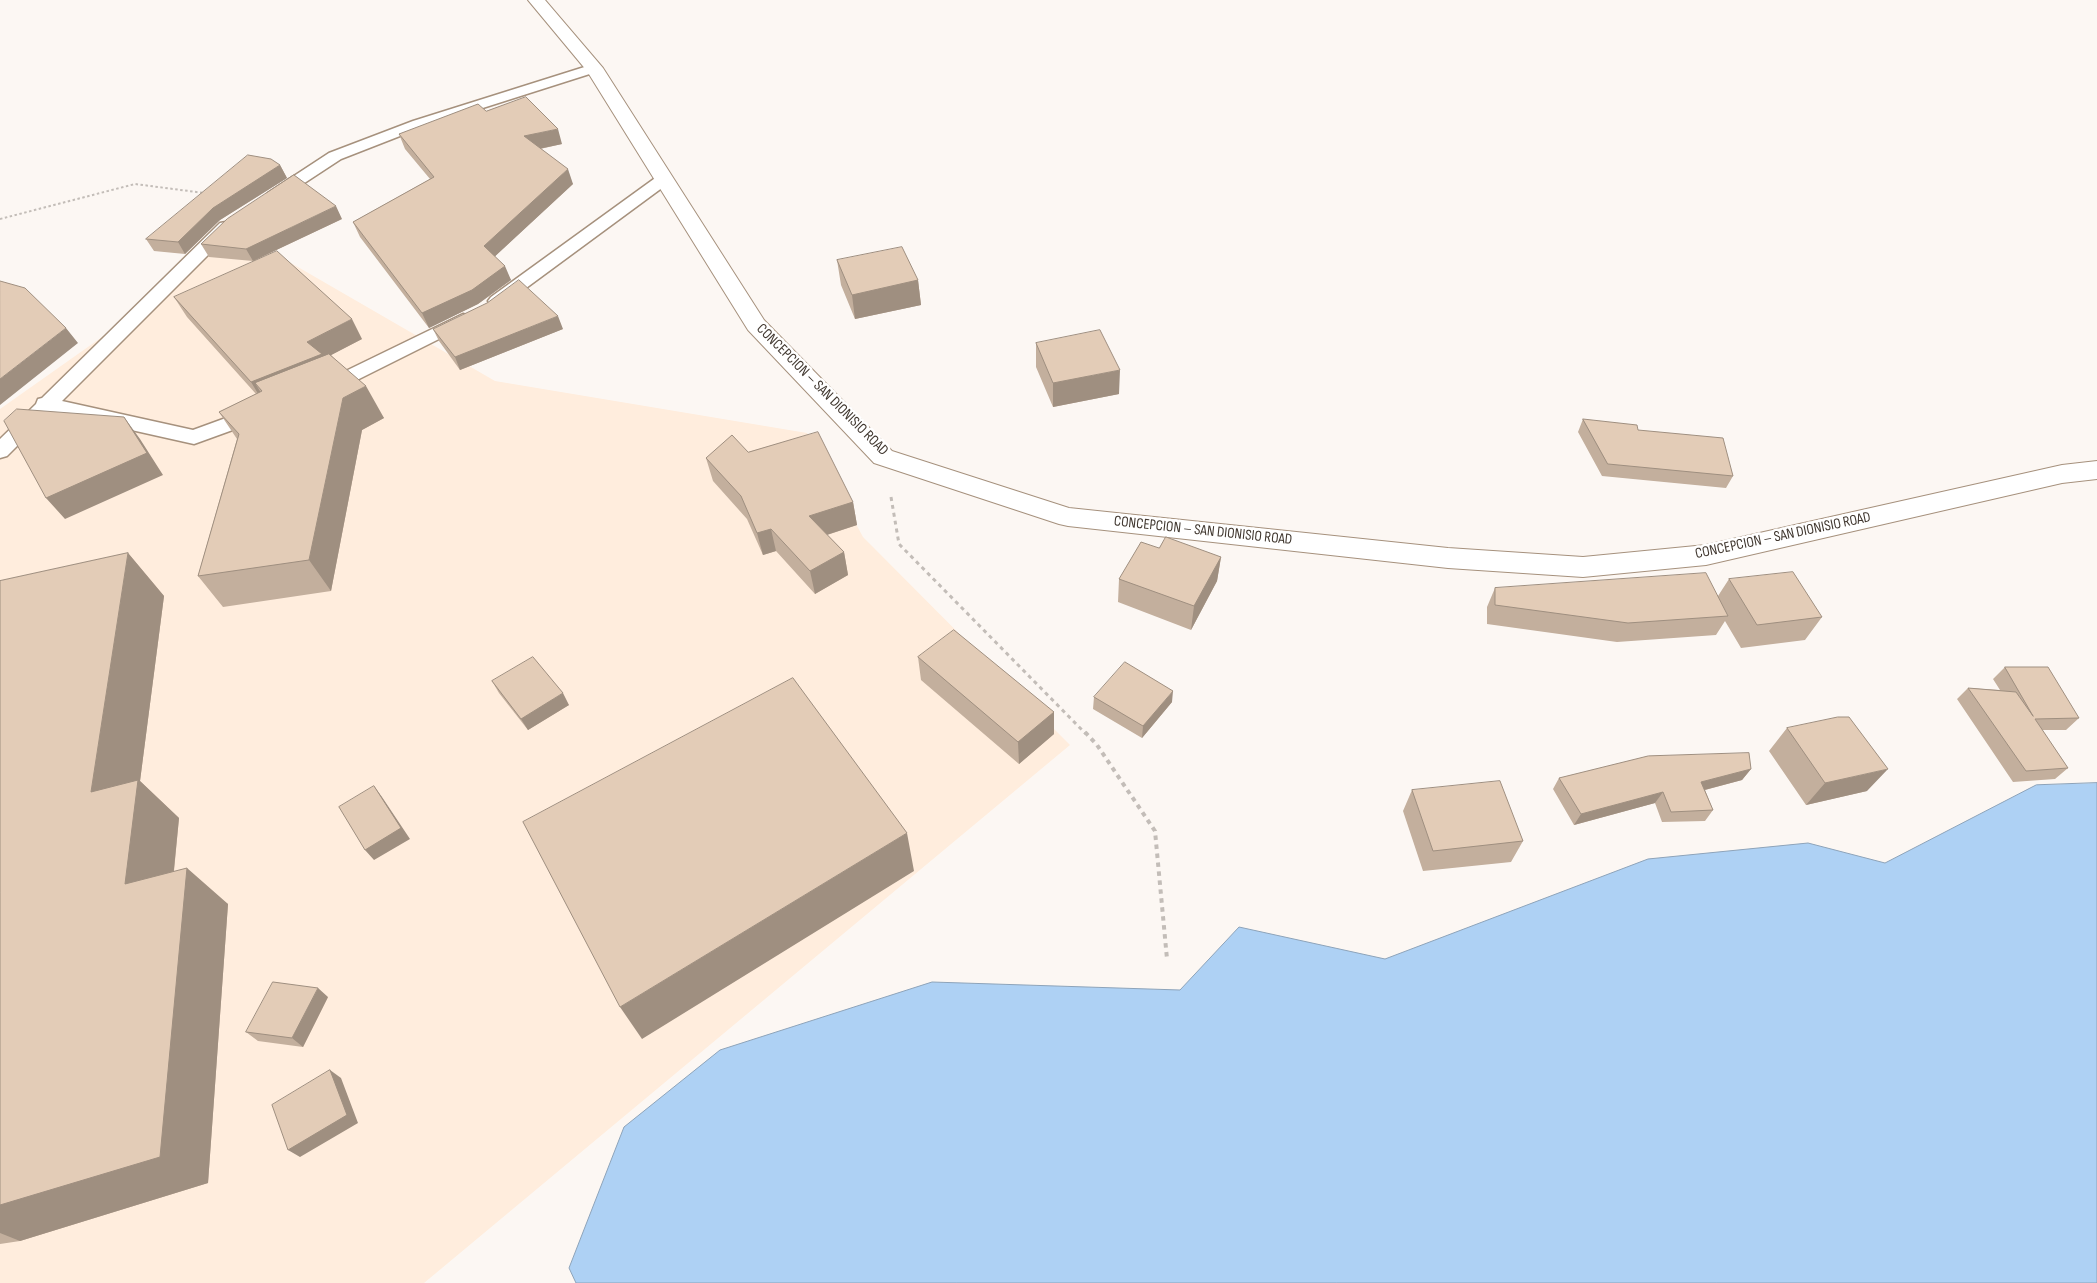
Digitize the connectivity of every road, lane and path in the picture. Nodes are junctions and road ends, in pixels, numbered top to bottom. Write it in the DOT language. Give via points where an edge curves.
graph roads {
  1 [pos="536,0"];
  2 [pos="594,68"];
  3 [pos="664,178"];
  4 [pos="264,202"];
  5 [pos="243,215"];
  6 [pos="0,219"];
  7 [pos="309,394"];
  8 [pos="45,404"];
  9 [pos="274,407"];
  10 [pos="0,450"];
  11 [pos="884,457"];
  12 [pos="2097,470"];
  13 [pos="1167,959"];
  1 -- 2 [label="main road, CONCEPCION – SAN DIONISIO ROAD"];
  2 -- 3 [label="main road, CONCEPCION – SAN DIONISIO ROAD"];
  2 -- 4 [label="lane" via="418,124 335,156"];
  3 -- 7 [label="lane" via="481,312"];
  3 -- 11 [label="main road, CONCEPCION – SAN DIONISIO ROAD" via="756,325"];
  4 -- 6 [label="path" via="135,184"];
  5 -- 8 [label="lane" via="227,226"];
  8 -- 9 [label="lane" via="194,437"];
  8 -- 10 [label="lane"];
  11 -- 12 [label="main road, CONCEPCION – SAN DIONISIO ROAD" via="1068,517 1448,558 1582,567 1706,555 2062,474"];
  11 -- 13 [label="path" via="899,544 1097,745 1155,831"];
}
